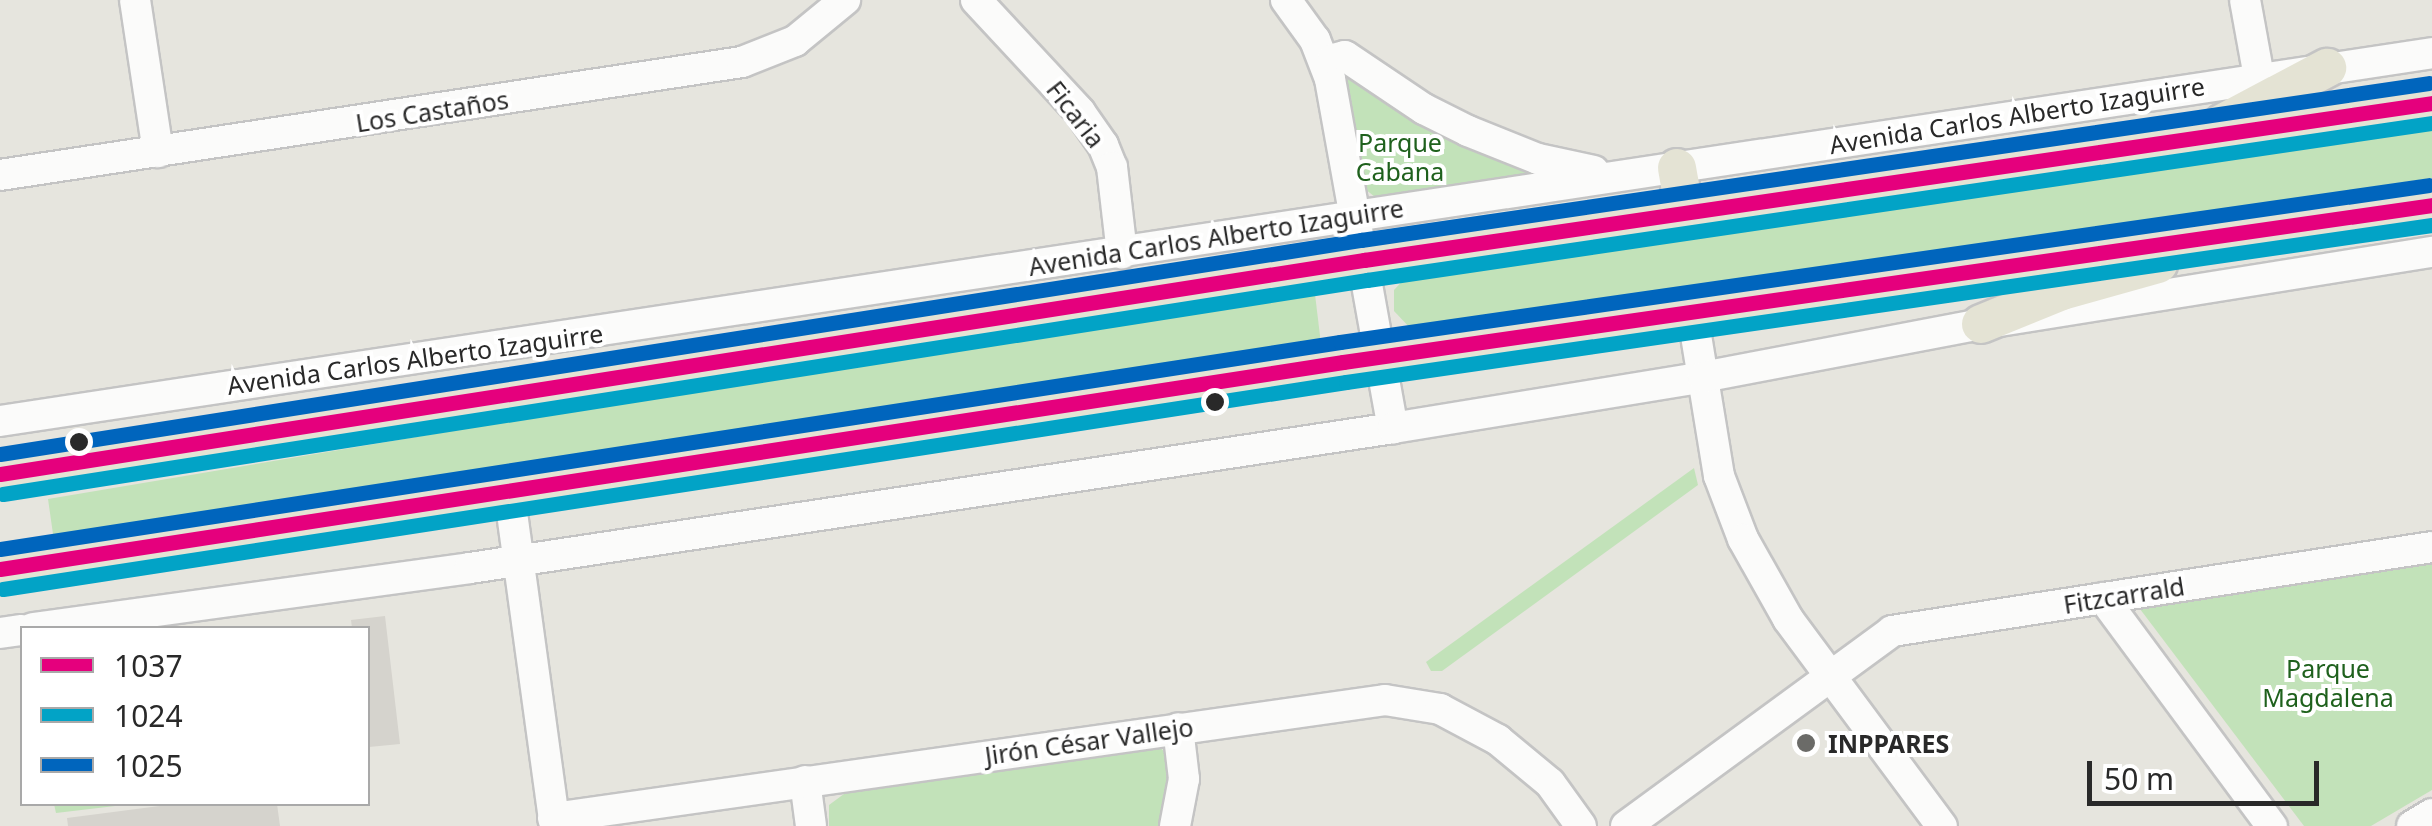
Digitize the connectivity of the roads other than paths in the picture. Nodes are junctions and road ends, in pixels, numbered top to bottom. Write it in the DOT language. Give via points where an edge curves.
graph roads {
  1 [pos="134,0"];
  2 [pos="846,0"];
  3 [pos="976,0"];
  4 [pos="1286,0"];
  5 [pos="2245,0"];
  6 [pos="2432,52"];
  7 [pos="2327,68"];
  8 [pos="1328,71"];
  9 [pos="2260,78"];
  10 [pos="2432,103"];
  11 [pos="2198,136"];
  12 [pos="158,152"];
  13 [pos="1676,168"];
  14 [pos="1632,174"];
  15 [pos="0,175"];
  16 [pos="2432,205"];
  17 [pos="1685,214"];
  18 [pos="1356,215"];
  19 [pos="2208,237"];
  20 [pos="2432,252"];
  21 [pos="1122,253"];
  22 [pos="1364,260"];
  23 [pos="1692,311"];
  24 [pos="1981,324"];
  25 [pos="1382,357"];
  26 [pos="1703,378"];
  27 [pos="0,421"];
  28 [pos="1393,428"];
  29 [pos="0,474"];
  30 [pos="508,491"];
  31 [pos="2432,547"];
  32 [pos="519,561"];
  33 [pos="0,568"];
  34 [pos="2103,598"];
  35 [pos="48,626"];
  36 [pos="1829,674"];
  37 [pos="1178,728"];
  38 [pos="805,781"];
  39 [pos="2432,814"];
  40 [pos="554,822"];
  41 [pos="811,826"];
  42 [pos="1175,826"];
  43 [pos="1581,826"];
  44 [pos="1626,826"];
  45 [pos="1942,826"];
  46 [pos="2272,826"];
  47 [pos="2412,826"];
  1 -- 12 [label="street"];
  2 -- 12 [label="street, Los Castaños" via="795,40 732,64"];
  3 -- 21 [label="street, Ficaria" via="1103,145 1112,167"];
  4 -- 8 [label="street"];
  5 -- 9 [label="street"];
  6 -- 7 [label="street, Avenida Carlos Alberto Izaguirre"];
  7 -- 9 [label="street, Avenida Carlos Alberto Izaguirre"];
  7 -- 11 [label="main road"];
  8 -- 14 [label="street" via="1334,58 1345,56 1424,109 1503,146 1563,166"];
  8 -- 18 [label="street"];
  9 -- 13 [label="street, Avenida Carlos Alberto Izaguirre"];
  10 -- 11 [label="main road, Avenida Carlos Alberto Izaguirre"];
  11 -- 17 [label="main road, Avenida Carlos Alberto Izaguirre"];
  12 -- 15 [label="street, Los Castaños"];
  13 -- 14 [label="street, Avenida Carlos Alberto Izaguirre"];
  13 -- 17 [label="main road"];
  14 -- 18 [label="street, Avenida Carlos Alberto Izaguirre"];
  16 -- 19 [label="main road"];
  17 -- 22 [label="main road, Avenida Carlos Alberto Izaguirre"];
  18 -- 21 [label="street, Avenida Carlos Alberto Izaguirre"];
  18 -- 22 [label="street"];
  19 -- 23 [label="main road"];
  19 -- 24 [label="main road" via="2170,261 2062,291"];
  20 -- 24 [label="street"];
  21 -- 27 [label="street, Avenida Carlos Alberto Izaguirre"];
  22 -- 25 [label="street"];
  22 -- 29 [label="main road, Avenida Carlos Alberto Izaguirre"];
  23 -- 25 [label="main road"];
  23 -- 26 [label="street"];
  24 -- 26 [label="street"];
  25 -- 28 [label="street"];
  25 -- 30 [label="main road"];
  26 -- 28 [label="street"];
  26 -- 36 [label="street" via="1732,514 1788,620"];
  28 -- 32 [label="street"];
  30 -- 32 [label="street"];
  30 -- 33 [label="main road"];
  31 -- 34 [label="street, Fitzcarrald"];
  32 -- 35 [label="street"];
  32 -- 40 [label="street"];
  34 -- 36 [label="street, Fitzcarrald" via="1905,627"];
  34 -- 46 [label="street"];
  36 -- 44 [label="street, Fitzcarrald"];
  36 -- 45 [label="street"];
  37 -- 38 [label="street, Jirón César Vallejo"];
  37 -- 42 [label="street" via="1184,779"];
  37 -- 43 [label="street, Jirón César Vallejo" via="1354,702 1412,701 1469,722 1524,758"];
  38 -- 40 [label="street, Jirón César Vallejo"];
  38 -- 41 [label="street"];
  39 -- 47 [label="street"];
}
